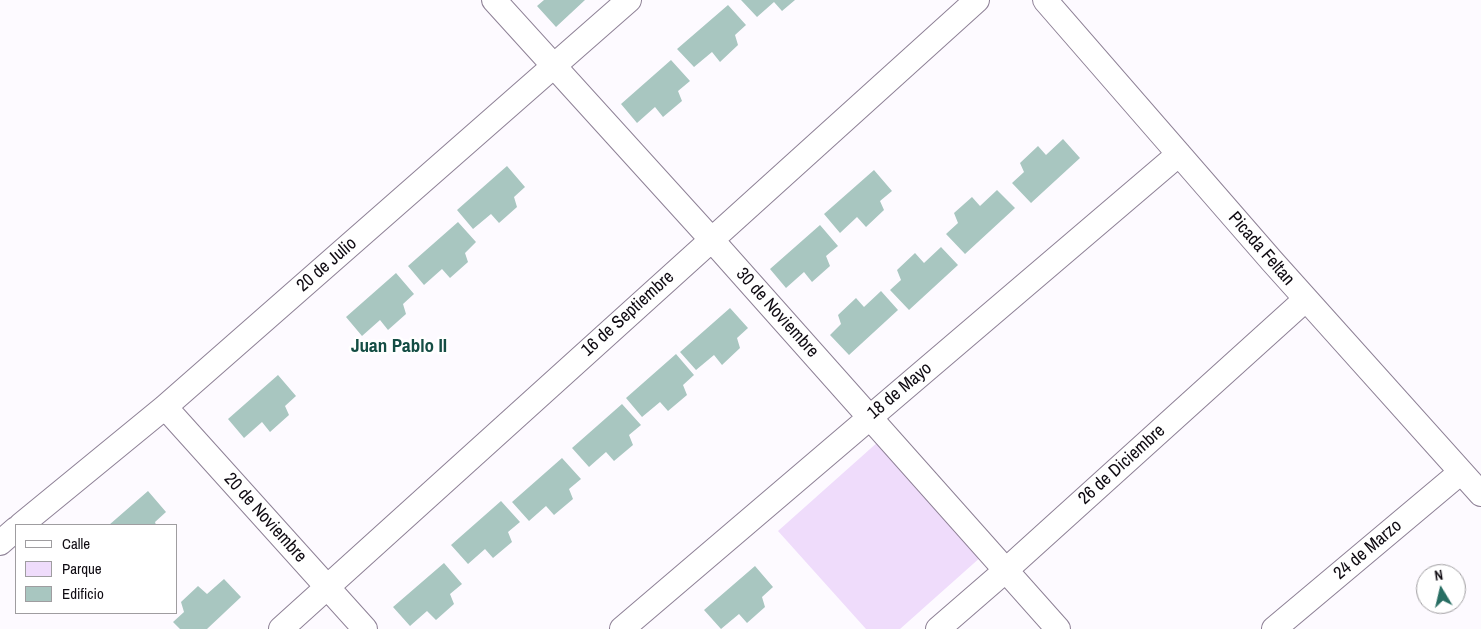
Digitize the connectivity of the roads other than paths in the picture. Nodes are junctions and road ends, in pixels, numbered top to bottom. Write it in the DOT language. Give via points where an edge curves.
graph roads {
  1 [pos="494,0"];
  2 [pos="629,0"];
  3 [pos="977,0"];
  4 [pos="1045,0"];
  5 [pos="554,66"];
  6 [pos="1179,154"];
  7 [pos="711,239"];
  8 [pos="1306,299"];
  9 [pos="165,407"];
  10 [pos="870,417"];
  11 [pos="1461,472"];
  12 [pos="1481,494"];
  13 [pos="22,524"];
  14 [pos="15,530"];
  15 [pos="0,543"];
  16 [pos="1005,571"];
  17 [pos="328,587"];
  18 [pos="281,629"];
  19 [pos="365,629"];
  20 [pos="622,629"];
  21 [pos="938,629"];
  22 [pos="1058,629"];
  23 [pos="1274,629"];
  1 -- 5 [label="street, 30 de Noviembre"];
  2 -- 5 [label="street, 20 de Julio"];
  3 -- 7 [label="street, 16 de Septiembre"];
  4 -- 6 [label="street, Picada Feltan"];
  5 -- 7 [label="street, 30 de Noviembre"];
  5 -- 9 [label="street, 20 de Julio"];
  6 -- 8 [label="street, Picada Feltan"];
  6 -- 10 [label="street, 18 de Mayo"];
  7 -- 10 [label="street, 30 de Noviembre"];
  7 -- 17 [label="street, 16 de Septiembre"];
  8 -- 11 [label="street, Picada Feltan"];
  8 -- 16 [label="street, 26 de Diciembre"];
  9 -- 13 [label="street, 20 de Julio"];
  9 -- 17 [label="street, 20 de Noviembre"];
  10 -- 16 [label="street, 30 de Noviembre"];
  10 -- 20 [label="street, 18 de Mayo"];
  11 -- 12 [label="street, Picada Feltan"];
  11 -- 23 [label="street, 24 de Marzo"];
  14 -- 15 [label="street"];
  16 -- 21 [label="street, 26 de Diciembre"];
  16 -- 22 [label="street, 30 de Noviembre"];
  17 -- 18 [label="street, 16 de Septiembre"];
  17 -- 19 [label="street, 20 de Noviembre"];
}
